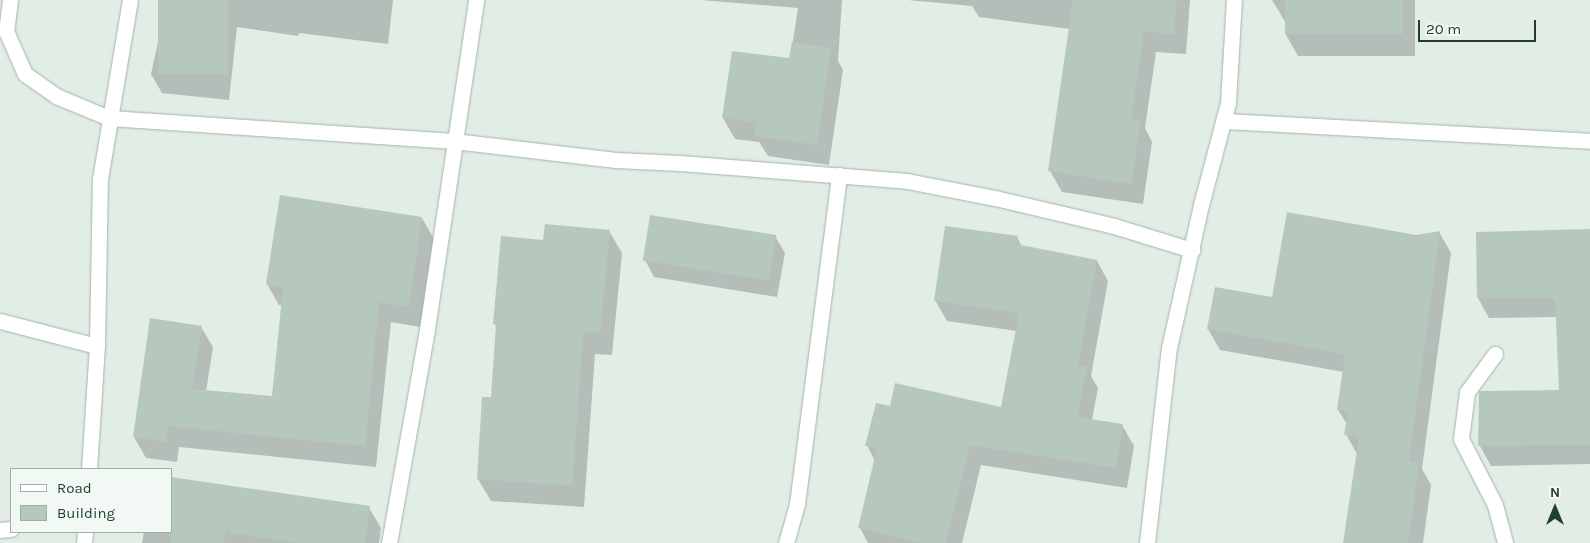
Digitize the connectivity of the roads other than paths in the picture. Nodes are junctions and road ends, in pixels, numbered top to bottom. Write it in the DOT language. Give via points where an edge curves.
graph roads {
  1 [pos="10,0"];
  2 [pos="130,0"];
  3 [pos="476,0"];
  4 [pos="1234,0"];
  5 [pos="109,118"];
  6 [pos="1224,121"];
  7 [pos="454,141"];
  8 [pos="1590,141"];
  9 [pos="839,175"];
  10 [pos="1192,250"];
  11 [pos="0,321"];
  12 [pos="97,346"];
  13 [pos="1495,354"];
  14 [pos="90,468"];
  15 [pos="389,543"];
  16 [pos="786,543"];
  17 [pos="1147,543"];
  18 [pos="1505,543"];
  1 -- 5 [label="street" via="6,31 25,74 56,96"];
  2 -- 5 [label="street"];
  3 -- 7 [label="street"];
  4 -- 6 [label="street" via="1228,103"];
  5 -- 7 [label="street"];
  5 -- 12 [label="street" via="100,179"];
  6 -- 8 [label="street"];
  6 -- 10 [label="street"];
  7 -- 9 [label="street" via="616,160"];
  7 -- 15 [label="street" via="427,329"];
  9 -- 10 [label="street" via="907,181 995,198 1114,226"];
  9 -- 16 [label="street" via="797,504"];
  10 -- 17 [label="street" via="1169,348"];
  11 -- 12 [label="street"];
  12 -- 14 [label="street"];
  13 -- 18 [label="street" via="1466,392 1461,439 1495,505"];
}
